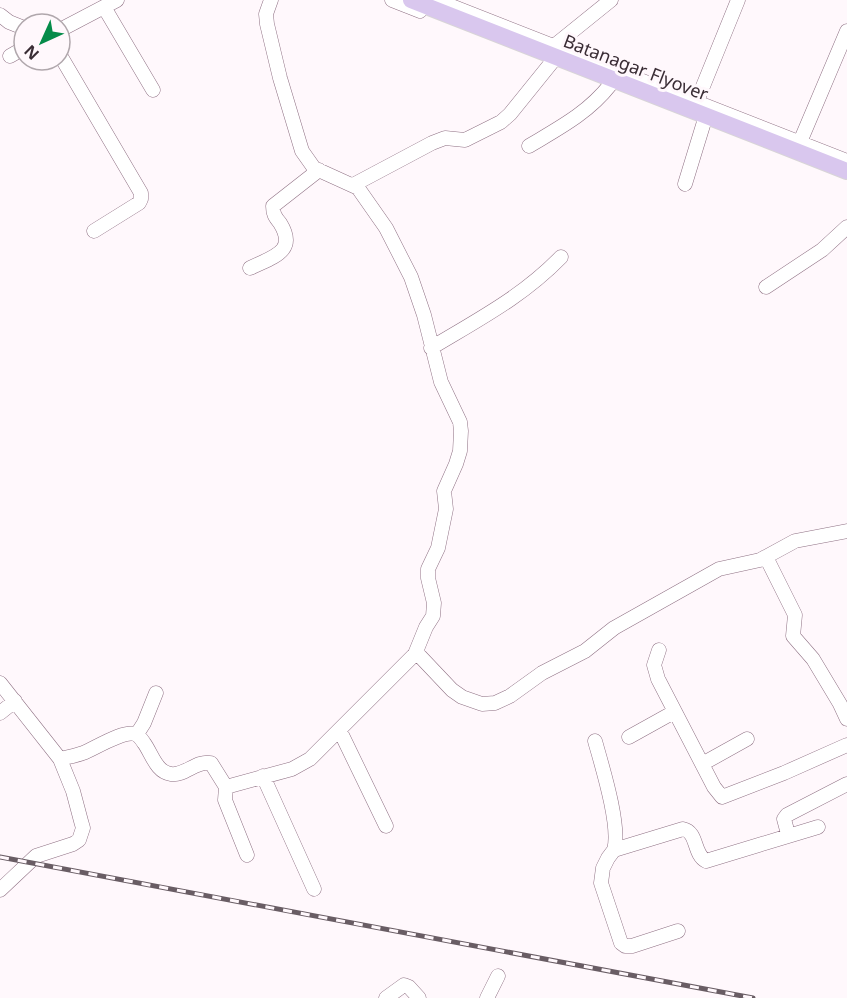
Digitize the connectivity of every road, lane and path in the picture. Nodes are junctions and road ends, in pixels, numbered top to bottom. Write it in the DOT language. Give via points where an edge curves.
graph roads {
  1 [pos="117,0"];
  2 [pos="271,0"];
  3 [pos="392,0"];
  4 [pos="411,0"];
  5 [pos="436,0"];
  6 [pos="611,0"];
  7 [pos="738,0"];
  8 [pos="104,7"];
  9 [pos="72,24"];
  10 [pos="847,32"];
  11 [pos="554,46"];
  12 [pos="552,62"];
  13 [pos="70,72"];
  14 [pos="610,85"];
  15 [pos="153,90"];
  16 [pos="697,101"];
  17 [pos="704,122"];
  18 [pos="800,142"];
  19 [pos="529,146"];
  20 [pos="847,160"];
  21 [pos="318,170"];
  22 [pos="847,171"];
  23 [pos="847,178"];
  24 [pos="685,184"];
  25 [pos="353,186"];
  26 [pos="847,227"];
  27 [pos="94,231"];
  28 [pos="561,257"];
  29 [pos="250,268"];
  30 [pos="766,287"];
  31 [pos="431,348"];
  32 [pos="847,531"];
  33 [pos="766,557"];
  34 [pos="659,650"];
  35 [pos="416,652"];
  36 [pos="0,683"];
  37 [pos="156,693"];
  38 [pos="15,700"];
  39 [pos="674,712"];
  40 [pos="0,714"];
  41 [pos="847,719"];
  42 [pos="340,730"];
  43 [pos="137,734"];
  44 [pos="629,737"];
  45 [pos="747,739"];
  46 [pos="595,741"];
  47 [pos="847,745"];
  48 [pos="60,759"];
  49 [pos="702,764"];
  50 [pos="263,776"];
  51 [pos="847,784"];
  52 [pos="226,787"];
  53 [pos="386,826"];
  54 [pos="818,826"];
  55 [pos="788,834"];
  56 [pos="614,850"];
  57 [pos="247,855"];
  58 [pos="314,889"];
  59 [pos="0,890"];
  60 [pos="678,931"];
  61 [pos="498,976"];
  62 [pos="386,998"];
  63 [pos="419,998"];
  64 [pos="487,998"];
  1 -- 8 [label="street"];
  2 -- 21 [label="street" via="267,24 280,78 302,151"];
  3 -- 12 [label="street"];
  4 -- 22 [label="main road, Batanagar Flyover"];
  5 -- 11 [label="street"];
  6 -- 11 [label="street"];
  7 -- 16 [label="street"];
  8 -- 9 [label="street"];
  8 -- 15 [label="street"];
  10 -- 18 [label="street"];
  11 -- 16 [label="street"];
  12 -- 14 [label="street"];
  12 -- 25 [label="street" via="501,122 465,140 446,138 432,143"];
  13 -- 27 [label="street" via="141,193 139,203"];
  14 -- 17 [label="street"];
  14 -- 19 [label="street" via="583,113"];
  16 -- 18 [label="street"];
  17 -- 23 [label="street"];
  17 -- 24 [label="street"];
  18 -- 20 [label="street"];
  21 -- 25 [label="street"];
  21 -- 29 [label="street" via="273,206 273,213 286,233 285,247"];
  25 -- 31 [label="street" via="386,228 411,277"];
  26 -- 30 [label="street" via="822,250"];
  28 -- 31 [label="street" via="519,295"];
  31 -- 35 [label="street" via="461,431 460,451 444,491 446,509 438,548 428,569 435,609"];
  32 -- 33 [label="street" via="795,540"];
  33 -- 35 [label="street" via="719,569 614,628 585,651 495,703 482,704 462,697"];
  33 -- 41 [label="street" via="795,615 793,636 818,668"];
  34 -- 39 [label="street" via="656,673"];
  35 -- 42 [label="street"];
  36 -- 38 [label="street"];
  37 -- 43 [label="street"];
  38 -- 40 [label="street"];
  38 -- 48 [label="street"];
  39 -- 44 [label="street"];
  39 -- 49 [label="street"];
  42 -- 50 [label="street" via="302,764"];
  42 -- 53 [label="street"];
  43 -- 48 [label="street"];
  43 -- 52 [label="street" via="165,772 176,774 211,763"];
  45 -- 49 [label="street"];
  46 -- 56 [label="street" via="612,815"];
  47 -- 49 [label="street" via="726,797 720,796"];
  48 -- 59 [label="street" via="81,821 80,840 36,856"];
  50 -- 52 [label="street"];
  50 -- 58 [label="street"];
  51 -- 55 [label="street" via="787,816 784,819"];
  52 -- 57 [label="street" via="225,800"];
  54 -- 55 [label="street"];
  55 -- 56 [label="street" via="706,861 699,855 692,833 683,829"];
  56 -- 60 [label="street" via="603,868 601,883 621,942 632,946"];
  61 -- 64 [label="street"];
  62 -- 63 [label="street" via="404,985"];
}
